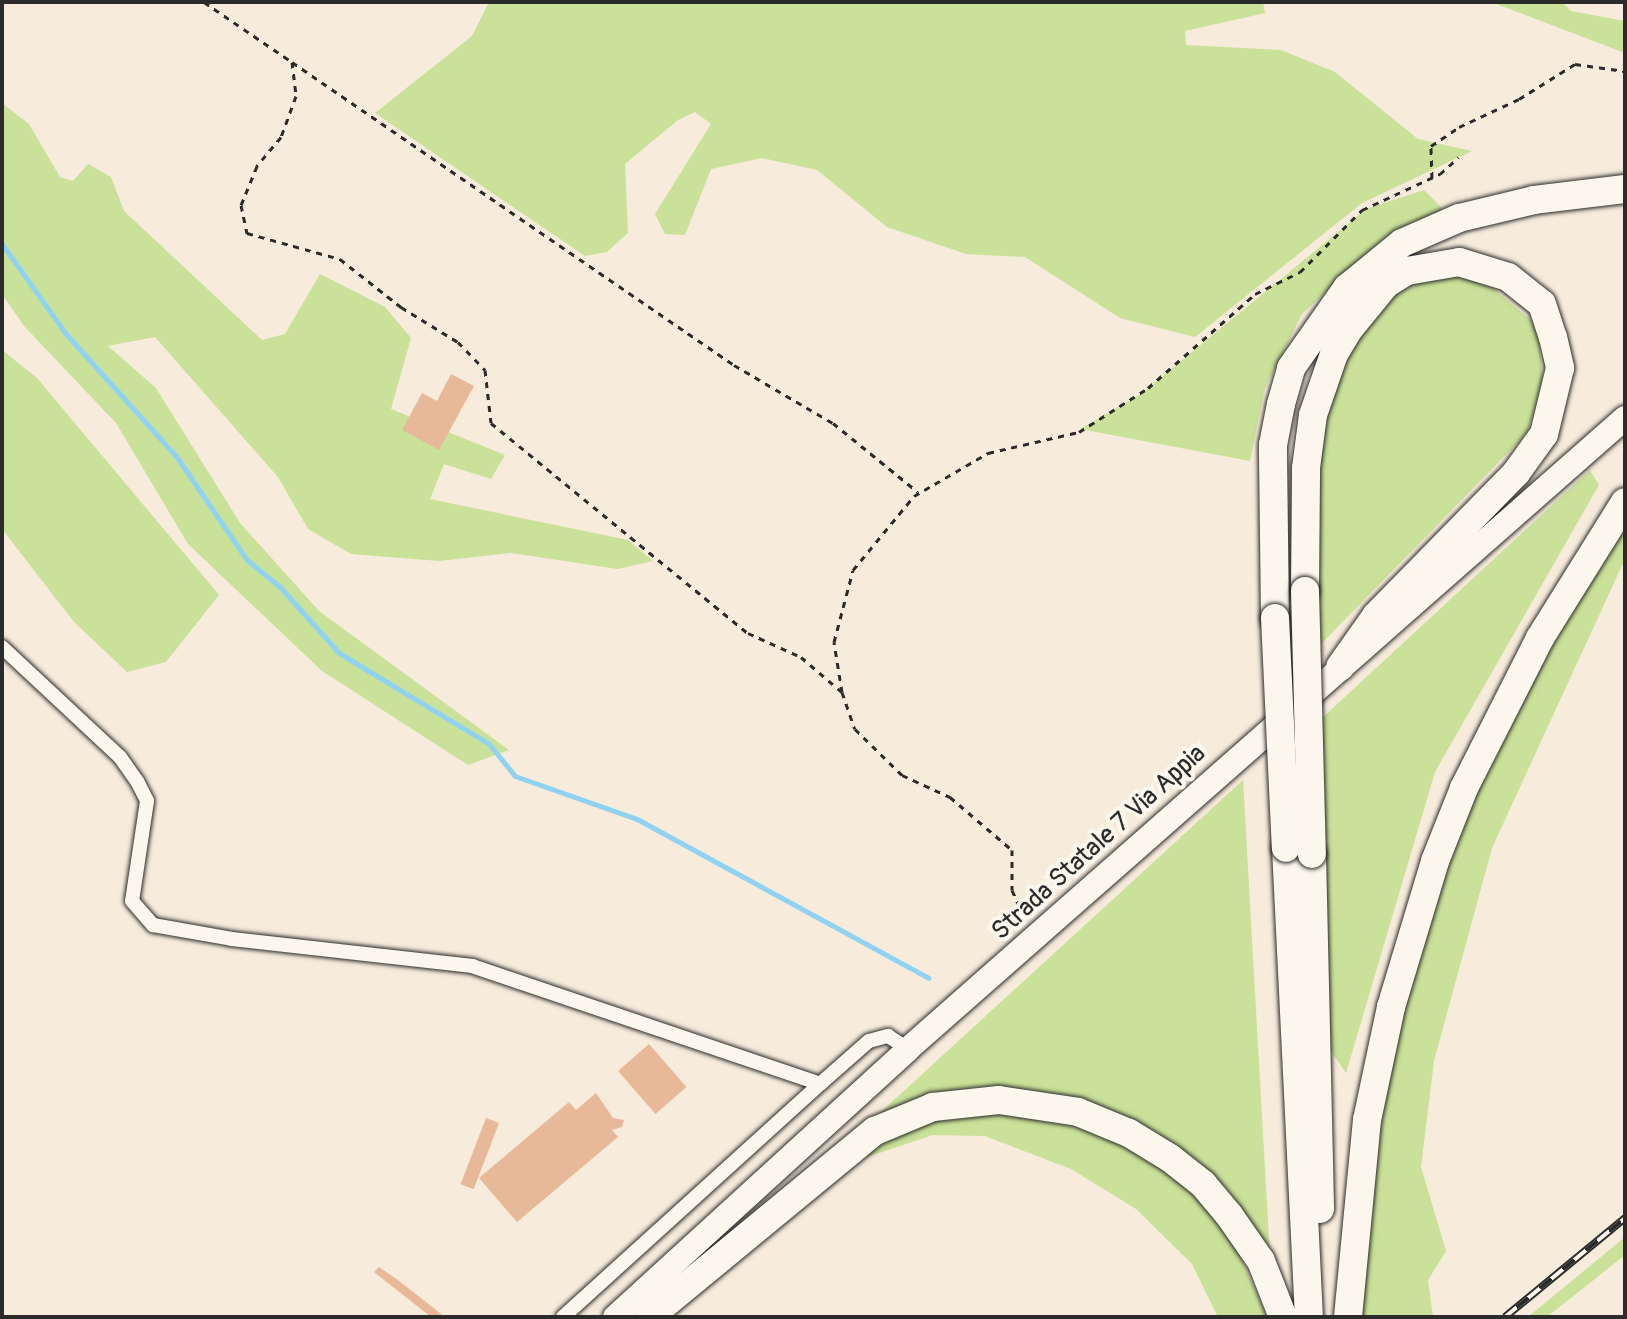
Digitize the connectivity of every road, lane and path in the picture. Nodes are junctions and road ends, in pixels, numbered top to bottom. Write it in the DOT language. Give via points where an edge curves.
graph roads {
  1 [pos="204,2"];
  2 [pos="292,62"];
  3 [pos="1625,71"];
  4 [pos="1459,157"];
  5 [pos="1432,178"];
  6 [pos="1625,189"];
  7 [pos="1625,418"];
  8 [pos="918,493"];
  9 [pos="1625,502"];
  10 [pos="2,647"];
  11 [pos="1340,667"];
  12 [pos="842,692"];
  13 [pos="1299,851"];
  14 [pos="1037,936"];
  15 [pos="908,1049"];
  16 [pos="820,1084"];
  17 [pos="563,1317"];
  18 [pos="615,1317"];
  19 [pos="649,1317"];
  20 [pos="1283,1317"];
  21 [pos="1309,1317"];
  22 [pos="1328,1317"];
  23 [pos="1348,1317"];
  1 -- 2 [label="path"];
  2 -- 8 [label="path" via="734,365 833,423"];
  2 -- 12 [label="path" via="296,96 281,137 257,166 241,205 247,233 340,259 401,307 458,342 485,370 491,423 748,633 801,657"];
  3 -- 5 [label="path" via="1575,64 1519,99 1459,127 1431,146"];
  4 -- 5 [label="path"];
  5 -- 8 [label="path" via="1362,210 1300,272 1255,294 1148,388 1079,432 988,453"];
  6 -- 13 [label="highway, bridge" via="1534,200 1459,218 1402,243 1347,288 1291,368 1273,445 1275,618"];
  7 -- 11 [label="highway, Strada Statale 7 Via Appia"];
  8 -- 12 [label="path" via="853,570 834,642"];
  9 -- 23 [label="highway" via="1540,638 1464,788 1435,861 1391,1007 1367,1120"];
  10 -- 16 [label="street" via="120,757 137,781 147,811 132,901 153,925 472,966"];
  11 -- 13 [label="highway, bridge" via="1376,616 1495,495 1544,434 1560,368 1553,337 1542,304 1508,277 1459,262 1407,271 1386,284 1334,354 1313,415 1305,481"];
  11 -- 14 [label="highway, Strada Statale 7 Via Appia"];
  12 -- 14 [label="path" via="855,729 902,775 950,797 1012,850 1012,890 1020,914"];
  13 -- 21 [label="highway"];
  13 -- 22 [label="highway"];
  14 -- 15 [label="highway, Strada Statale 7 Via Appia"];
  15 -- 16 [label="street" via="888,1036 869,1041"];
  15 -- 18 [label="highway, Strada Statale 7 Via Appia"];
  16 -- 17 [label="street"];
  19 -- 20 [label="highway" via="875,1131 933,1107 999,1100 1078,1112 1129,1133 1170,1158 1203,1184 1229,1215 1261,1261"];
}
